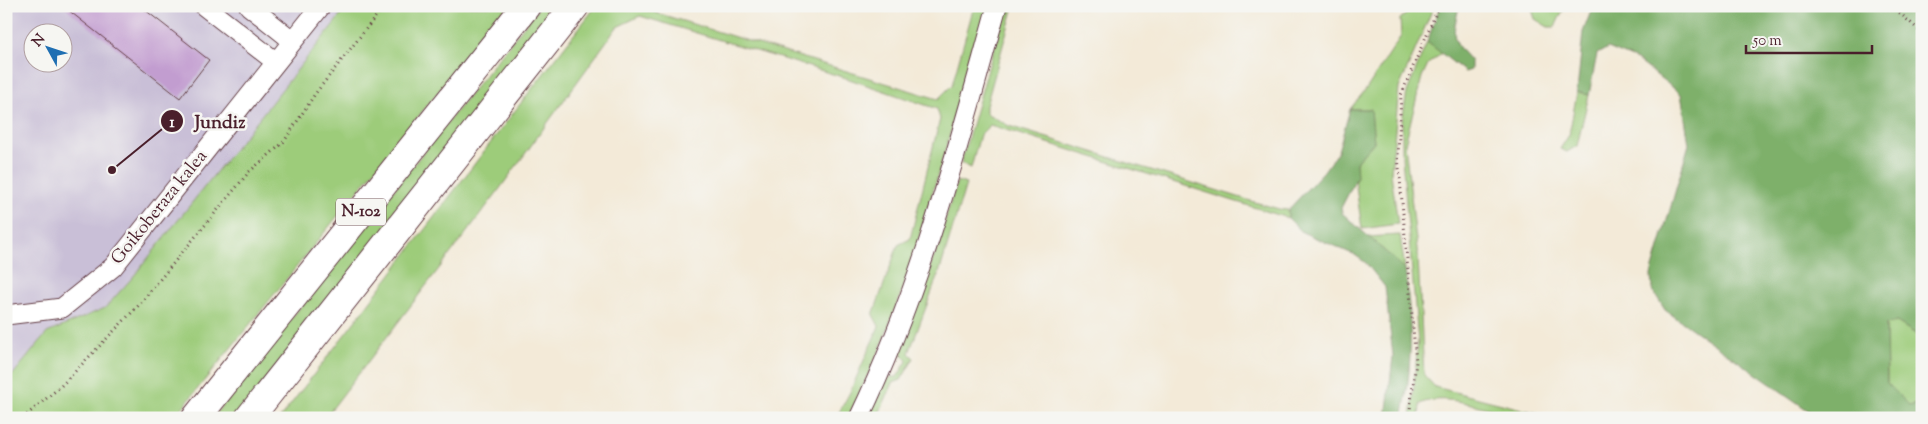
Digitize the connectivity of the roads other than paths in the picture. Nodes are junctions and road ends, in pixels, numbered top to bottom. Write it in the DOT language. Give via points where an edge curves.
graph roads {
  1 [pos="204,6"];
  2 [pos="249,6"];
  3 [pos="321,6"];
  4 [pos="526,6"];
  5 [pos="575,6"];
  6 [pos="997,6"];
  7 [pos="293,41"];
  8 [pos="276,62"];
  9 [pos="6,316"];
  10 [pos="196,418"];
  11 [pos="250,418"];
  12 [pos="859,418"];
  1 -- 8 [label="street"];
  2 -- 7 [label="street"];
  3 -- 7 [label="street, Goikoberaza kalea"];
  4 -- 10 [label="highway, N-102"];
  5 -- 11 [label="highway, N-102"];
  6 -- 12 [label="street" via="927,249 889,352"];
  7 -- 8 [label="street, Goikoberaza kalea"];
  8 -- 9 [label="street, Goikoberaza kalea" via="113,267 62,308"];
}
